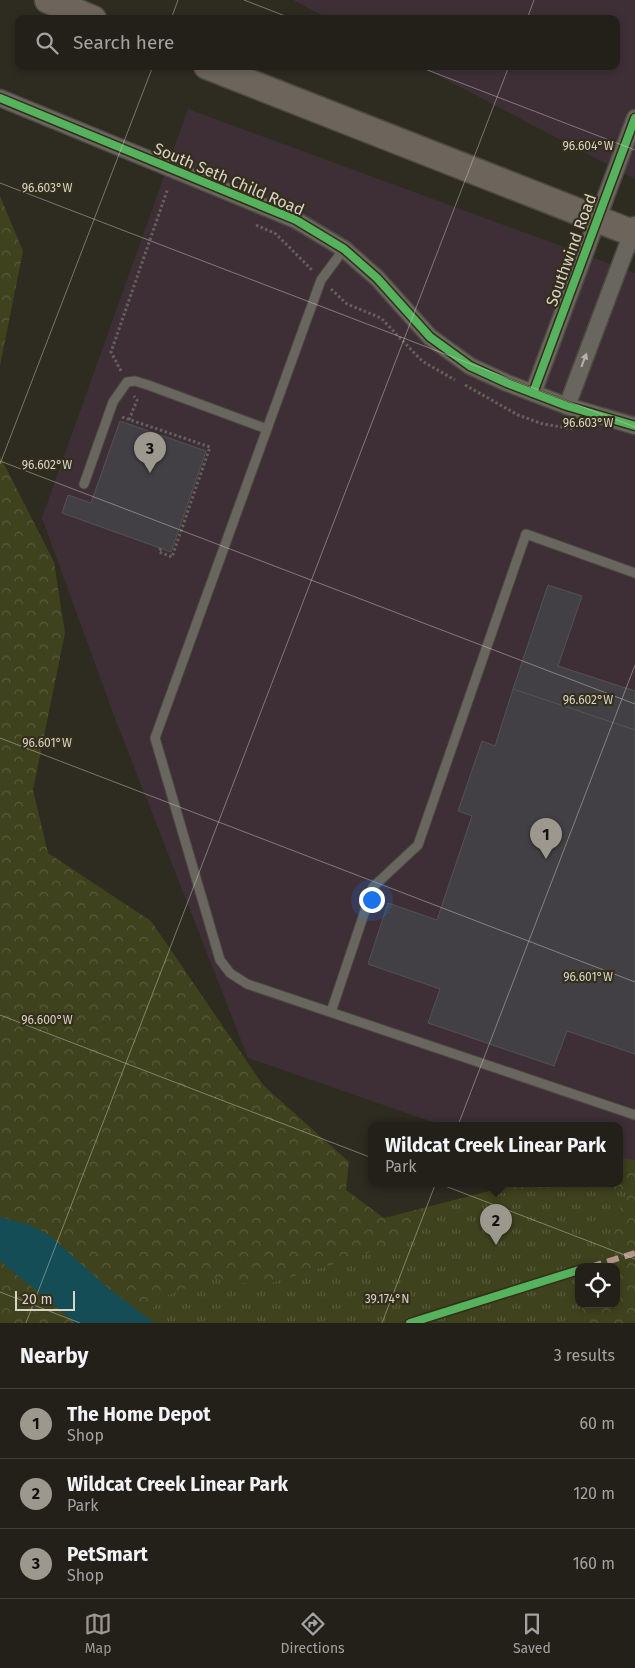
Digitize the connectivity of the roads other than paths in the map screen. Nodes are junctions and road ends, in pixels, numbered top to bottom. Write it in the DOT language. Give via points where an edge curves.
graph roads {
  1 [pos="48,0"];
  2 [pos="84,15"];
  3 [pos="217,70"];
  4 [pos="0,98"];
  5 [pos="635,118"];
  6 [pos="597,220"];
  7 [pos="634,230"];
  8 [pos="344,249"];
  9 [pos="533,393"];
  10 [pos="566,406"];
  11 [pos="635,426"];
  12 [pos="268,428"];
  13 [pos="84,484"];
  14 [pos="635,573"];
  15 [pos="331,1012"];
  16 [pos="635,1115"];
  1 -- 2 [label="main road"];
  3 -- 6 [label="main road"];
  4 -- 8 [label="street, South Seth Child Road" via="296,220"];
  5 -- 6 [label="street, Southwind Road"];
  6 -- 7 [label="main road"];
  6 -- 9 [label="street, Southwind Road"];
  10 -- 7 [label="street, one-way"];
  8 -- 9 [label="street, South Seth Child Road" via="377,278 430,337 470,366"];
  8 -- 12 [label="lane" via="321,280"];
  9 -- 10 [label="street, South Seth Child Road"];
  10 -- 11 [label="street, South Seth Child Road"];
  12 -- 13 [label="lane" via="148,385 128,382 113,402"];
  12 -- 15 [label="lane" via="155,738 220,960 230,973 247,984"];
  14 -- 15 [label="lane" via="526,534 418,846 373,887"];
  15 -- 16 [label="lane"];
}
